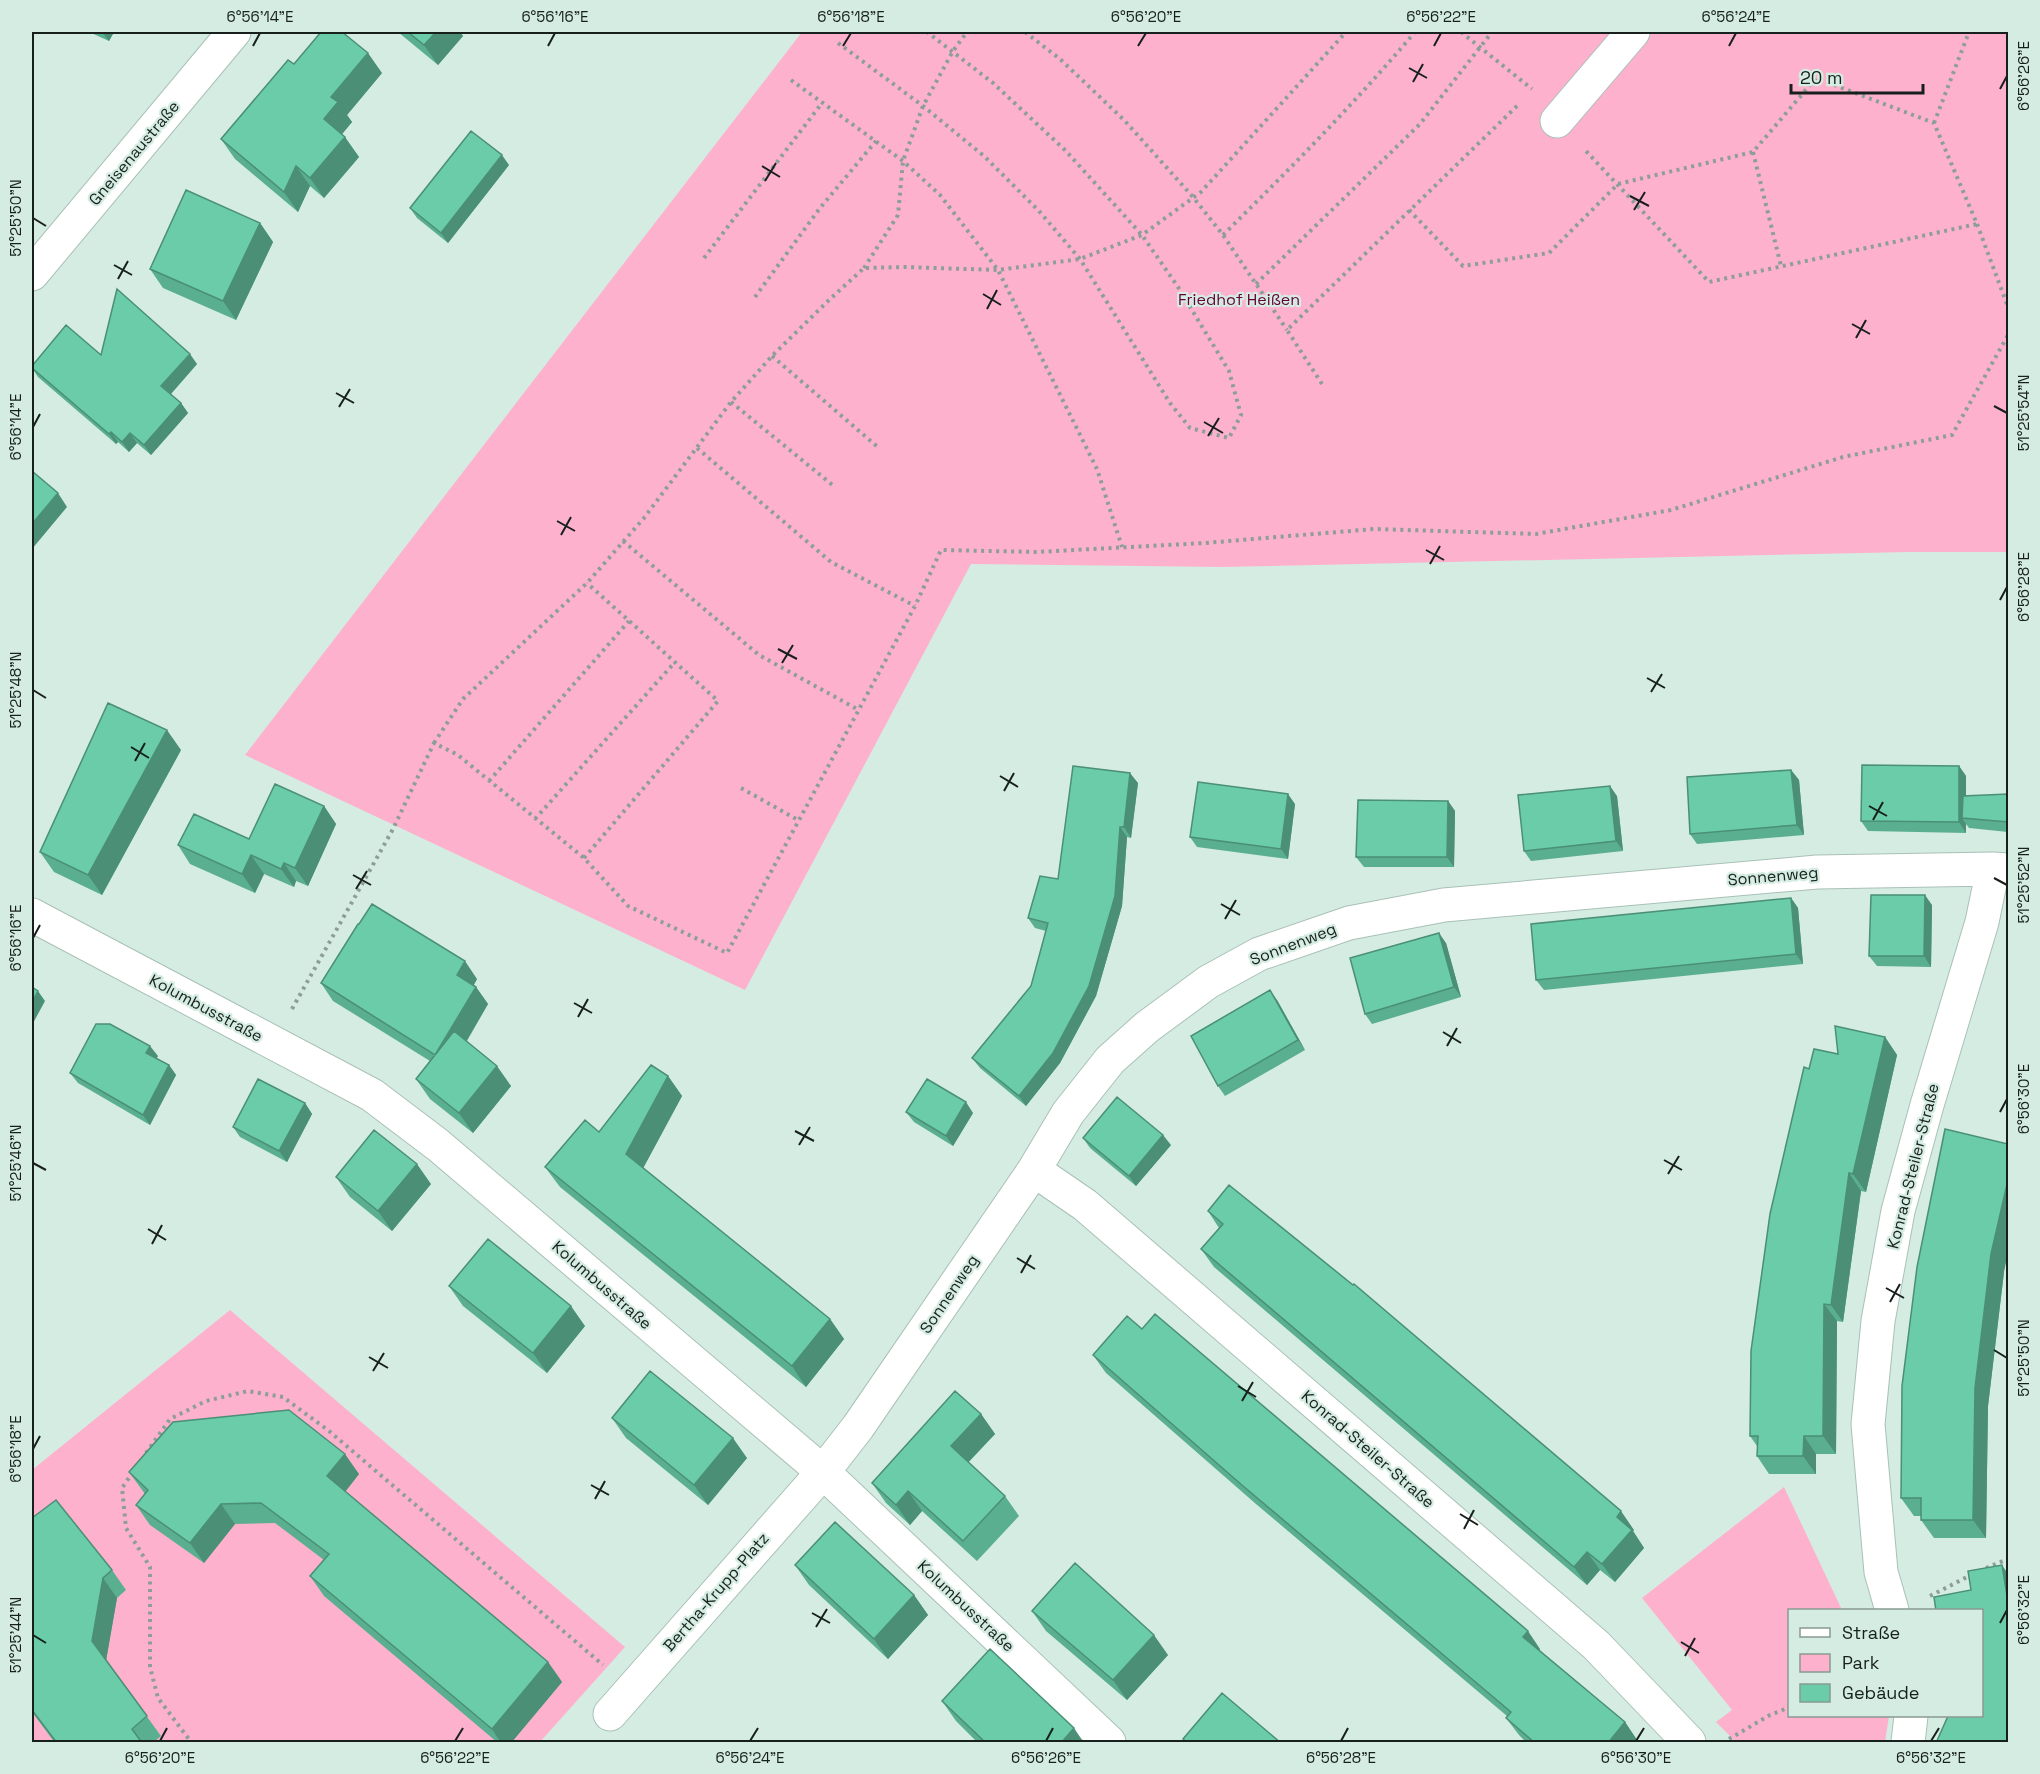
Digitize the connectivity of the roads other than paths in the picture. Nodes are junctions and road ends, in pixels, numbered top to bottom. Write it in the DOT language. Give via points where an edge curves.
graph roads {
  1 [pos="234,32"];
  2 [pos="1633,32"];
  3 [pos="1557,121"];
  4 [pos="32,274"];
  5 [pos="2001,869"];
  6 [pos="32,915"];
  7 [pos="1034,1170"];
  8 [pos="823,1472"];
  9 [pos="1907,1605"];
  10 [pos="610,1714"];
  11 [pos="1911,1717"];
  12 [pos="1109,1743"];
  13 [pos="1689,1743"];
  14 [pos="1908,1743"];
  1 -- 4 [label="street, Gneisenaustraße"];
  2 -- 3 [label="street"];
  5 -- 7 [label="street, Sonnenweg" via="1793,874 1444,905 1349,923 1259,954 1208,982 1147,1027 1110,1060 1068,1113"];
  5 -- 9 [label="street, Konrad-Steiler-Straße" via="1930,1093 1898,1211 1878,1321 1868,1424 1881,1572"];
  6 -- 8 [label="street, Kolumbusstraße" via="372,1095 438,1145"];
  7 -- 8 [label="street, Sonnenweg"];
  7 -- 13 [label="street, Konrad-Steiler-Straße" via="1085,1205 1596,1646"];
  8 -- 10 [label="street, Bertha-Krupp-Platz"];
  8 -- 12 [label="street, Kolumbusstraße"];
  11 -- 14 [label="street"];
}
